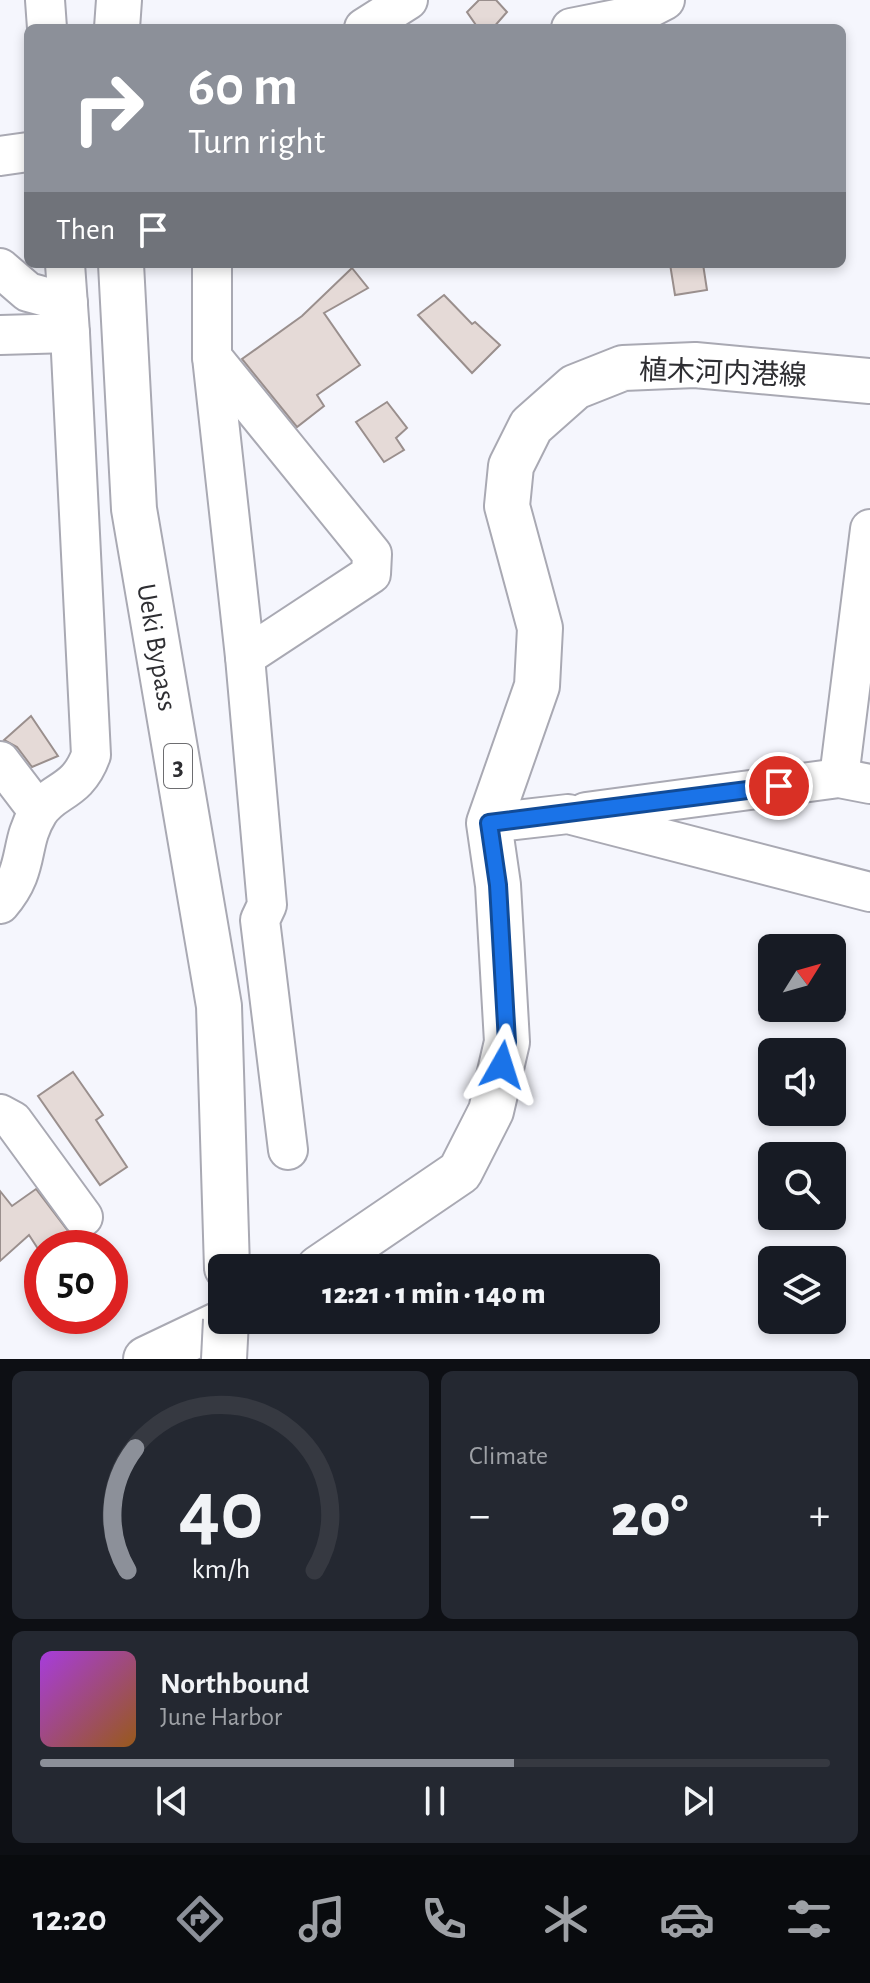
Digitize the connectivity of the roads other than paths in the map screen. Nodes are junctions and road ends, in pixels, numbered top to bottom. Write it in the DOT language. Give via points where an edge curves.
graph roads {
  1 [pos="45,0"];
  2 [pos="119,0"];
  3 [pos="408,0"];
  4 [pos="665,0"];
  5 [pos="47,24"];
  6 [pos="117,24"];
  7 [pos="370,24"];
  8 [pos="591,24"];
  9 [pos="24,153"];
  10 [pos="0,156"];
  11 [pos="0,268"];
  12 [pos="65,268"];
  13 [pos="121,268"];
  14 [pos="212,268"];
  15 [pos="69,318"];
  16 [pos="0,335"];
  17 [pos="212,357"];
  18 [pos="870,381"];
  19 [pos="870,529"];
  20 [pos="245,657"];
  21 [pos="0,761"];
  22 [pos="855,781"];
  23 [pos="38,811"];
  24 [pos="568,814"];
  25 [pos="489,823"];
  26 [pos="870,892"];
  27 [pos="0,904"];
  28 [pos="0,1114"];
  29 [pos="288,1150"];
  30 [pos="83,1217"];
  31 [pos="227,1254"];
  32 [pos="340,1254"];
  33 [pos="208,1329"];
  34 [pos="226,1334"];
  35 [pos="146,1359"];
  36 [pos="224,1359"];
  1 -- 5 [label="street"];
  2 -- 6 [label="main road"];
  3 -- 7 [label="street"];
  4 -- 8 [label="street" via="636,15"];
  9 -- 10 [label="street"];
  11 -- 15 [label="street"];
  12 -- 15 [label="street"];
  13 -- 31 [label="main road, Ueki Bypass / 3" via="134,509 219,1006"];
  14 -- 17 [label="street"];
  15 -- 16 [label="street"];
  15 -- 23 [label="street" via="91,755 72,787"];
  17 -- 20 [label="street"];
  17 -- 20 [label="street" via="372,554 371,574"];
  18 -- 25 [label="main road, 植木河内港線" via="695,365 623,368 575,387 531,426 511,466 507,506 540,628 537,686"];
  19 -- 22 [label="street"];
  20 -- 29 [label="street" via="267,905 260,920"];
  21 -- 23 [label="street"];
  22 -- 24 [label="street"];
  23 -- 27 [label="street" via="16,886"];
  24 -- 25 [label="street"];
  24 -- 26 [label="street"];
  25 -- 32 [label="main road, 植木河内港線" via="507,1042 491,1111 460,1172"];
  28 -- 30 [label="street" via="13,1121"];
  33 -- 35 [label="main road"];
  34 -- 36 [label="main road, bridge"];
}
